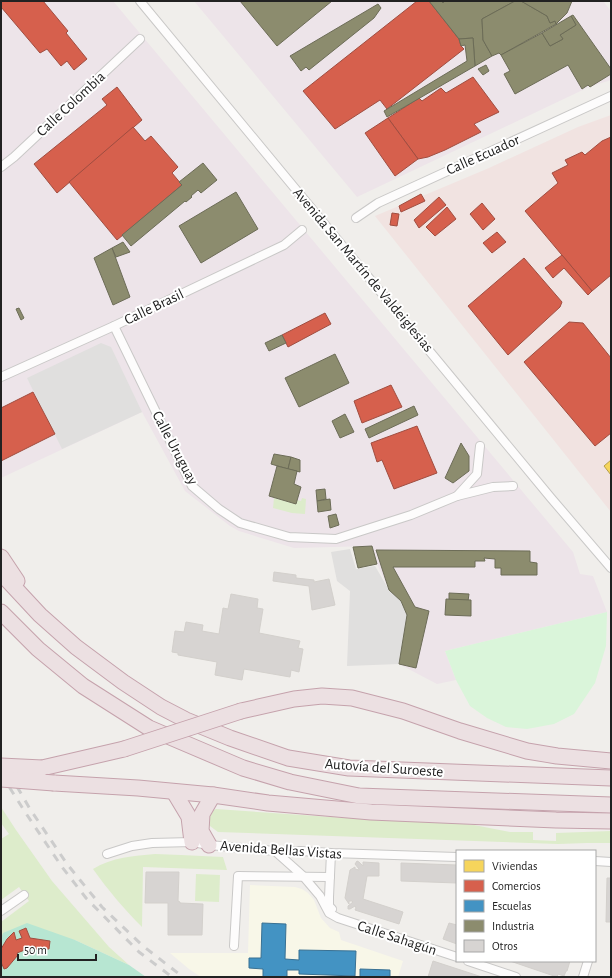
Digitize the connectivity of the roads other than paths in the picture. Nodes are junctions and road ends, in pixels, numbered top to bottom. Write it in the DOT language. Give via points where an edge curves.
graph roads {
  1 [pos="140,1"];
  2 [pos="140,39"];
  3 [pos="611,96"];
  4 [pos="1,167"];
  5 [pos="356,218"];
  6 [pos="302,230"];
  7 [pos="114,326"];
  8 [pos="1,377"];
  9 [pos="480,446"];
  10 [pos="513,486"];
  11 [pos="457,496"];
  12 [pos="1,556"];
  13 [pos="611,568"];
  14 [pos="1,573"];
  15 [pos="1,612"];
  16 [pos="40,615"];
  17 [pos="611,761"];
  18 [pos="1,766"];
  19 [pos="611,778"];
  20 [pos="1,779"];
  21 [pos="174,792"];
  22 [pos="213,795"];
  23 [pos="611,805"];
  24 [pos="611,821"];
  25 [pos="192,842"];
  26 [pos="209,845"];
  27 [pos="275,851"];
  28 [pos="331,853"];
  29 [pos="107,854"];
  30 [pos="456,856"];
  31 [pos="596,861"];
  32 [pos="611,862"];
  33 [pos="303,876"];
  34 [pos="330,877"];
  35 [pos="24,895"];
  36 [pos="1,911"];
  37 [pos="338,918"];
  38 [pos="234,946"];
  39 [pos="456,957"];
  40 [pos="471,962"];
  41 [pos="588,962"];
  42 [pos="516,977"];
  43 [pos="583,977"];
  1 -- 13 [label="street, Avenida San Martín de Valdeiglesias"];
  2 -- 4 [label="street, Calle Colombia"];
  3 -- 5 [label="street, Calle Ecuador" via="378,203"];
  6 -- 7 [label="street, Calle Brasil" via="284,244"];
  7 -- 8 [label="street, Calle Brasil"];
  7 -- 11 [label="street, Calle Uruguay" via="192,486 240,523 289,538 336,539 411,515"];
  9 -- 11 [label="street, Calle Uruguay" via="476,474"];
  10 -- 11 [label="street, Calle Uruguay" via="493,486"];
  12 -- 16 [label="highway"];
  14 -- 16 [label="highway, Autovía del Suroeste"];
  15 -- 23 [label="highway, Autovía del Suroeste" via="38,649 83,686 149,728 243,768 290,782 359,796"];
  16 -- 19 [label="highway, Autovía del Suroeste" via="76,647 161,707 230,738 288,758 349,768"];
  17 -- 18 [label="highway, bridge" via="527,751 460,731 403,710 352,698 322,696 294,699 241,711 124,749 42,768"];
  20 -- 21 [label="highway, bridge"];
  21 -- 22 [label="highway"];
  21 -- 25 [label="highway" via="189,817"];
  22 -- 24 [label="highway" via="268,803 371,812"];
  22 -- 26 [label="highway" via="202,814 201,831"];
  25 -- 26 [label="street, Avenida Bellas Vistas"];
  25 -- 29 [label="street, Avenida Bellas Vistas" via="152,843"];
  26 -- 27 [label="street, Avenida Bellas Vistas"];
  27 -- 28 [label="street, Avenida Bellas Vistas"];
  27 -- 33 [label="street, Calle Sahagún"];
  28 -- 30 [label="street, Avenida Bellas Vistas"];
  28 -- 34 [label="street, Calle Sahagún"];
  31 -- 32 [label="street"];
  33 -- 34 [label="street, Avenida Bellas Vistas"];
  33 -- 37 [label="street, Calle Sahagún" via="320,896 329,913"];
  33 -- 38 [label="street" via="238,876"];
  34 -- 37 [label="street, Calle Sahagún" via="329,906"];
  35 -- 36 [label="street"];
  37 -- 39 [label="street, Calle Sahagún"];
  40 -- 42 [label="street"];
  41 -- 43 [label="street"];
}
